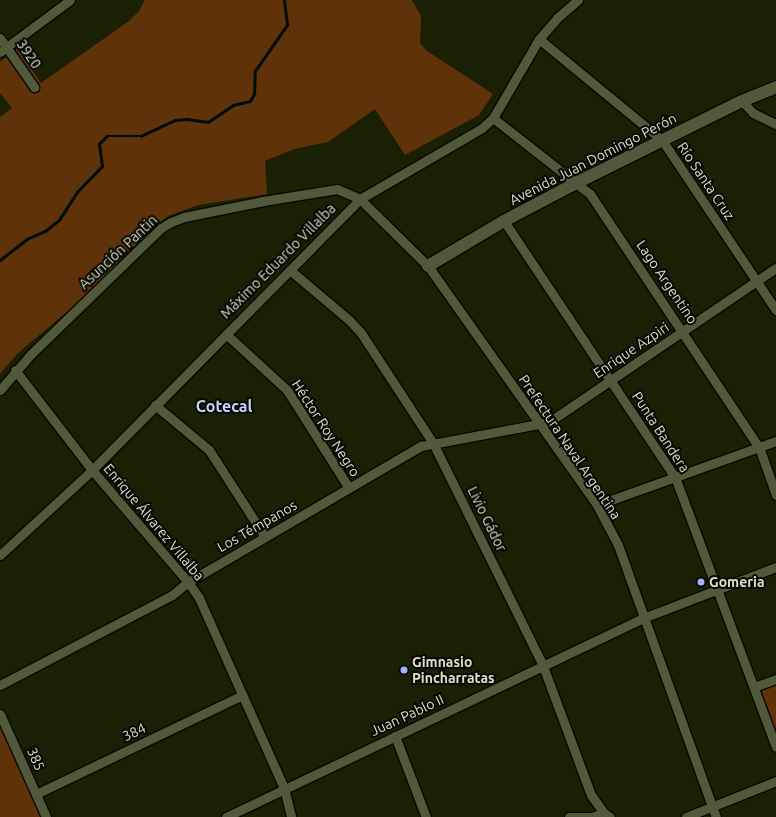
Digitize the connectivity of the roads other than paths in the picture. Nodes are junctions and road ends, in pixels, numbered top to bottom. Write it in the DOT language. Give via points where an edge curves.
graph roads {
  1 [pos="70,0"];
  2 [pos="578,0"];
  3 [pos="0,38"];
  4 [pos="539,39"];
  5 [pos="3,49"];
  6 [pos="34,87"];
  7 [pos="776,87"];
  8 [pos="742,101"];
  9 [pos="493,118"];
  10 [pos="776,124"];
  11 [pos="662,140"];
  12 [pos="578,182"];
  13 [pos="360,198"];
  14 [pos="504,221"];
  15 [pos="428,266"];
  16 [pos="776,268"];
  17 [pos="291,271"];
  18 [pos="757,282"];
  19 [pos="776,310"];
  20 [pos="683,331"];
  21 [pos="226,334"];
  22 [pos="15,370"];
  23 [pos="610,380"];
  24 [pos="0,390"];
  25 [pos="155,405"];
  26 [pos="539,425"];
  27 [pos="776,441"];
  28 [pos="433,443"];
  29 [pos="759,447"];
  30 [pos="92,470"];
  31 [pos="675,477"];
  32 [pos="349,488"];
  33 [pos="776,495"];
  34 [pos="597,505"];
  35 [pos="264,537"];
  36 [pos="0,555"];
  37 [pos="776,567"];
  38 [pos="188,582"];
  39 [pos="719,588"];
  40 [pos="643,618"];
  41 [pos="543,666"];
  42 [pos="776,679"];
  43 [pos="0,685"];
  44 [pos="754,687"];
  45 [pos="243,695"];
  46 [pos="0,714"];
  47 [pos="395,736"];
  48 [pos="776,747"];
  49 [pos="776,781"];
  50 [pos="284,788"];
  51 [pos="36,794"];
  52 [pos="712,807"];
  53 [pos="607,815"];
  54 [pos="46,817"];
  55 [pos="226,817"];
  56 [pos="291,817"];
  57 [pos="426,817"];
  58 [pos="569,817"];
  59 [pos="686,817"];
  60 [pos="716,817"];
  1 -- 5 [label="street"];
  2 -- 4 [label="street, Máximo Eduardo Villalba" via="557,18"];
  3 -- 5 [label="street, 3920"];
  4 -- 9 [label="street, Máximo Eduardo Villalba"];
  4 -- 11 [label="street, Río Santa Cruz"];
  5 -- 6 [label="street, 3920"];
  7 -- 8 [label="street, Avenida Juan Domingo Perón"];
  8 -- 10 [label="street" via="753,112"];
  8 -- 11 [label="street, Avenida Juan Domingo Perón"];
  9 -- 12 [label="street, Lago Argentino"];
  9 -- 13 [label="street, Máximo Eduardo Villalba" via="482,128"];
  11 -- 12 [label="street, Avenida Juan Domingo Perón"];
  11 -- 18 [label="street, Río Santa Cruz"];
  12 -- 14 [label="street, Avenida Juan Domingo Perón"];
  12 -- 20 [label="street, Lago Argentino" via="590,194"];
  13 -- 15 [label="street, Prefectura Naval Argentina"];
  13 -- 17 [label="street, Máximo Eduardo Villalba"];
  13 -- 22 [label="street, Asunción Pantin" via="337,189 263,201 171,222 161,228"];
  14 -- 15 [label="street, Avenida Juan Domingo Perón"];
  14 -- 23 [label="street, Punta Bandera"];
  15 -- 26 [label="street, Prefectura Naval Argentina"];
  16 -- 18 [label="street, Enrique Azpiri"];
  17 -- 21 [label="street, Máximo Eduardo Villalba"];
  17 -- 28 [label="street, Livio Gádor" via="361,333"];
  18 -- 19 [label="street, Río Santa Cruz"];
  18 -- 20 [label="street, Enrique Azpiri"];
  20 -- 23 [label="street, Enrique Azpiri"];
  20 -- 29 [label="street, Lago Argentino"];
  21 -- 25 [label="street, Máximo Eduardo Villalba"];
  21 -- 32 [label="street, Héctor Roy Negro" via="287,390"];
  22 -- 24 [label="street, Asunción Pantin"];
  22 -- 30 [label="street, Enrique Álvarez Villalba"];
  23 -- 26 [label="street, Enrique Azpiri" via="549,422"];
  23 -- 31 [label="street, Punta Bandera"];
  25 -- 30 [label="street, Máximo Eduardo Villalba"];
  25 -- 35 [label="street" via="209,450"];
  26 -- 28 [label="street, Los Témpanos"];
  26 -- 34 [label="street, Prefectura Naval Argentina"];
  27 -- 29 [label="street"];
  28 -- 32 [label="street, Los Témpanos" via="414,449"];
  28 -- 41 [label="street, Livio Gádor"];
  29 -- 31 [label="street"];
  29 -- 33 [label="street, Lago Argentino"];
  30 -- 36 [label="street, Máximo Eduardo Villalba"];
  30 -- 38 [label="street, Enrique Álvarez Villalba"];
  31 -- 34 [label="street"];
  31 -- 39 [label="street, Punta Bandera"];
  32 -- 35 [label="street, Los Témpanos"];
  34 -- 40 [label="street, Prefectura Naval Argentina" via="618,545"];
  35 -- 38 [label="street, Los Témpanos"];
  37 -- 39 [label="street, Juan Pablo II"];
  38 -- 43 [label="street, Los Témpanos" via="172,594"];
  38 -- 45 [label="street, Enrique Álvarez Villalba" via="211,621"];
  39 -- 40 [label="street, Juan Pablo II"];
  39 -- 44 [label="street, Punta Bandera"];
  40 -- 41 [label="street, Juan Pablo II"];
  40 -- 52 [label="street, Prefectura Naval Argentina"];
  41 -- 47 [label="street, Juan Pablo II"];
  41 -- 53 [label="street, Livio Gádor" via="591,795"];
  42 -- 44 [label="street"];
  44 -- 48 [label="street, Punta Bandera"];
  45 -- 50 [label="street, Enrique Álvarez Villalba"];
  45 -- 51 [label="street, 384"];
  46 -- 51 [label="street, 385"];
  47 -- 50 [label="street, Juan Pablo II"];
  47 -- 57 [label="street"];
  49 -- 52 [label="street"];
  50 -- 55 [label="street, Juan Pablo II"];
  50 -- 56 [label="street, Enrique Álvarez Villalba"];
  51 -- 54 [label="street, 385"];
  52 -- 59 [label="street"];
  52 -- 60 [label="street, Prefectura Naval Argentina"];
  53 -- 58 [label="street"];
}
